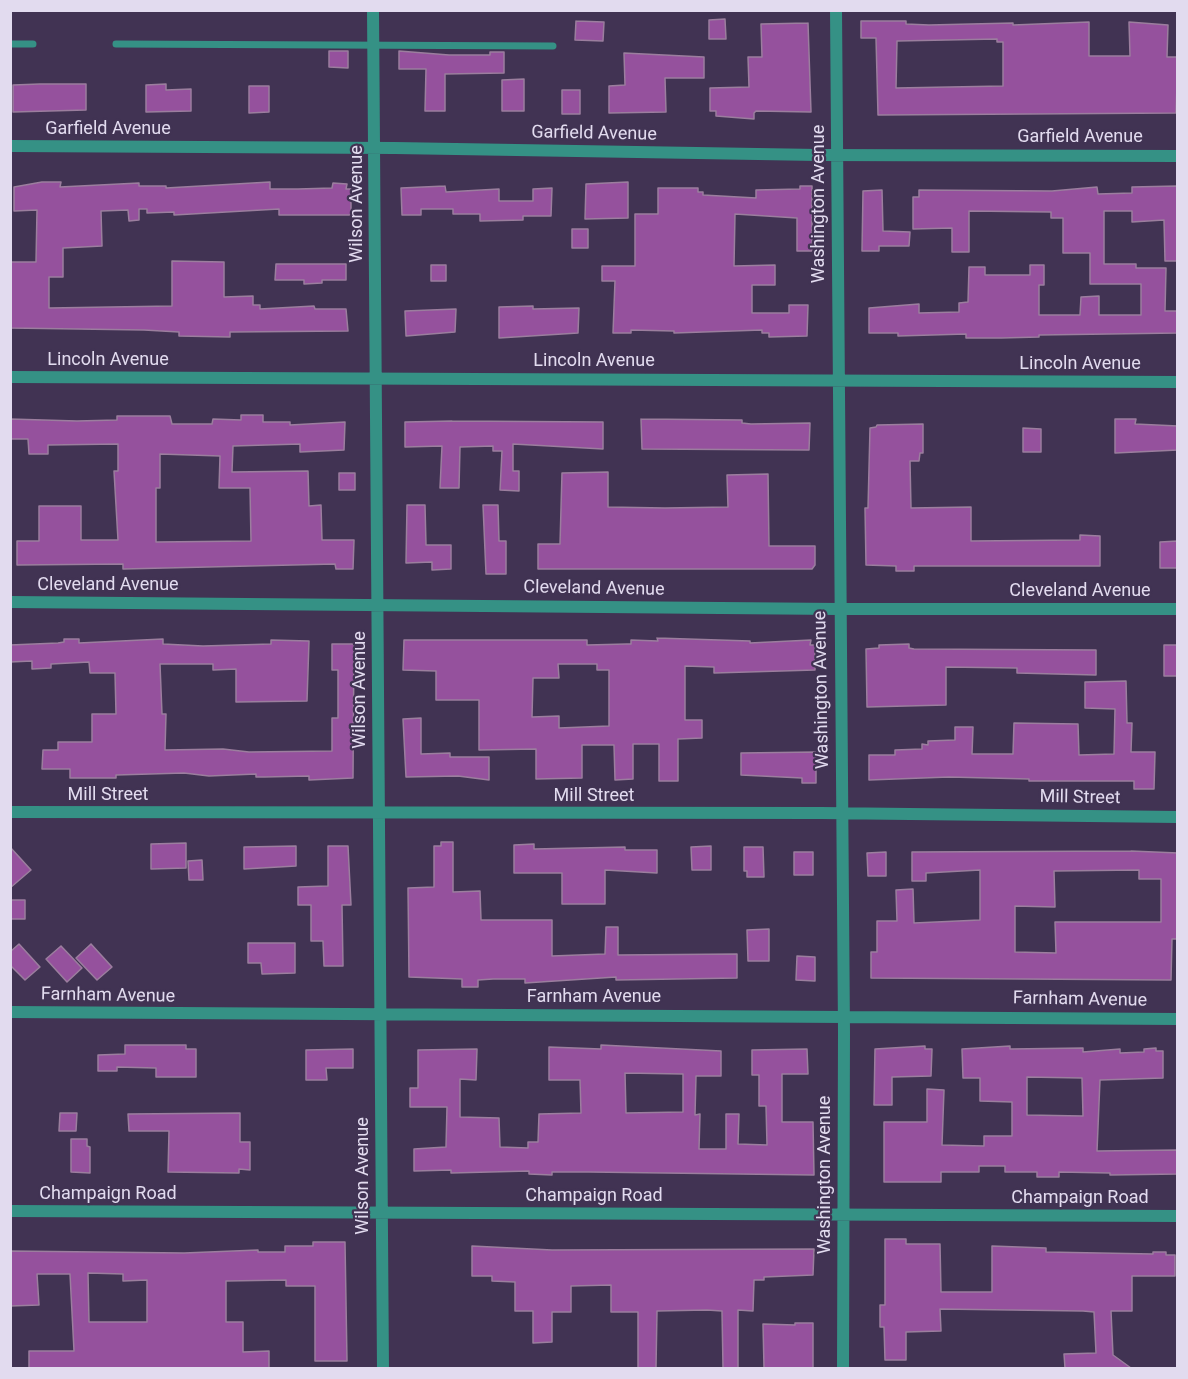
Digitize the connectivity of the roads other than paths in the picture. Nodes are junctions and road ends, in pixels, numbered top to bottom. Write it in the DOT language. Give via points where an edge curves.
graph roads {
  1 [pos="374,10"];
  2 [pos="836,10"];
  3 [pos="10,44"];
  4 [pos="33,44"];
  5 [pos="116,44"];
  6 [pos="374,45"];
  7 [pos="554,46"];
  8 [pos="10,146"];
  9 [pos="375,148"];
  10 [pos="837,155"];
  11 [pos="1178,156"];
  12 [pos="10,377"];
  13 [pos="376,379"];
  14 [pos="838,380"];
  15 [pos="1178,382"];
  16 [pos="10,602"];
  17 [pos="378,604"];
  18 [pos="839,609"];
  19 [pos="1178,609"];
  20 [pos="10,812"];
  21 [pos="378,814"];
  22 [pos="841,814"];
  23 [pos="1178,817"];
  24 [pos="10,1012"];
  25 [pos="380,1015"];
  26 [pos="843,1015"];
  27 [pos="1178,1019"];
  28 [pos="10,1211"];
  29 [pos="381,1213"];
  30 [pos="843,1215"];
  31 [pos="1178,1216"];
  32 [pos="382,1368"];
  33 [pos="843,1368"];
  1 -- 6 [label="street, Wilson Avenue"];
  2 -- 10 [label="street, Washington Avenue"];
  3 -- 4 [label="lane"];
  5 -- 6 [label="lane"];
  6 -- 7 [label="lane"];
  6 -- 9 [label="street, Wilson Avenue"];
  8 -- 9 [label="street, Garfield Avenue"];
  9 -- 10 [label="street, Garfield Avenue"];
  9 -- 13 [label="street, Wilson Avenue"];
  10 -- 11 [label="street, Garfield Avenue"];
  10 -- 14 [label="street, Washington Avenue"];
  12 -- 13 [label="street, Lincoln Avenue"];
  13 -- 14 [label="street, Lincoln Avenue"];
  13 -- 17 [label="street, Wilson Avenue"];
  14 -- 15 [label="street, Lincoln Avenue"];
  14 -- 18 [label="street, Washington Avenue"];
  16 -- 17 [label="street, Cleveland Avenue"];
  17 -- 18 [label="street, Cleveland Avenue"];
  17 -- 21 [label="street, Wilson Avenue"];
  18 -- 19 [label="street, Cleveland Avenue"];
  18 -- 22 [label="street, Washington Avenue"];
  20 -- 21 [label="street, Mill Street"];
  21 -- 22 [label="street, Mill Street"];
  21 -- 25 [label="street, Wilson Avenue"];
  22 -- 23 [label="street, Mill Street"];
  22 -- 26 [label="street, Washington Avenue"];
  24 -- 25 [label="street, Farnham Avenue"];
  25 -- 26 [label="street, Farnham Avenue"];
  25 -- 29 [label="street, Wilson Avenue"];
  26 -- 27 [label="street, Farnham Avenue"];
  26 -- 30 [label="street, Washington Avenue"];
  28 -- 29 [label="street, Champaign Road"];
  29 -- 30 [label="street, Champaign Road"];
  29 -- 32 [label="street, Wilson Avenue"];
  30 -- 31 [label="street, Champaign Road"];
  30 -- 33 [label="street, Washington Avenue"];
}
